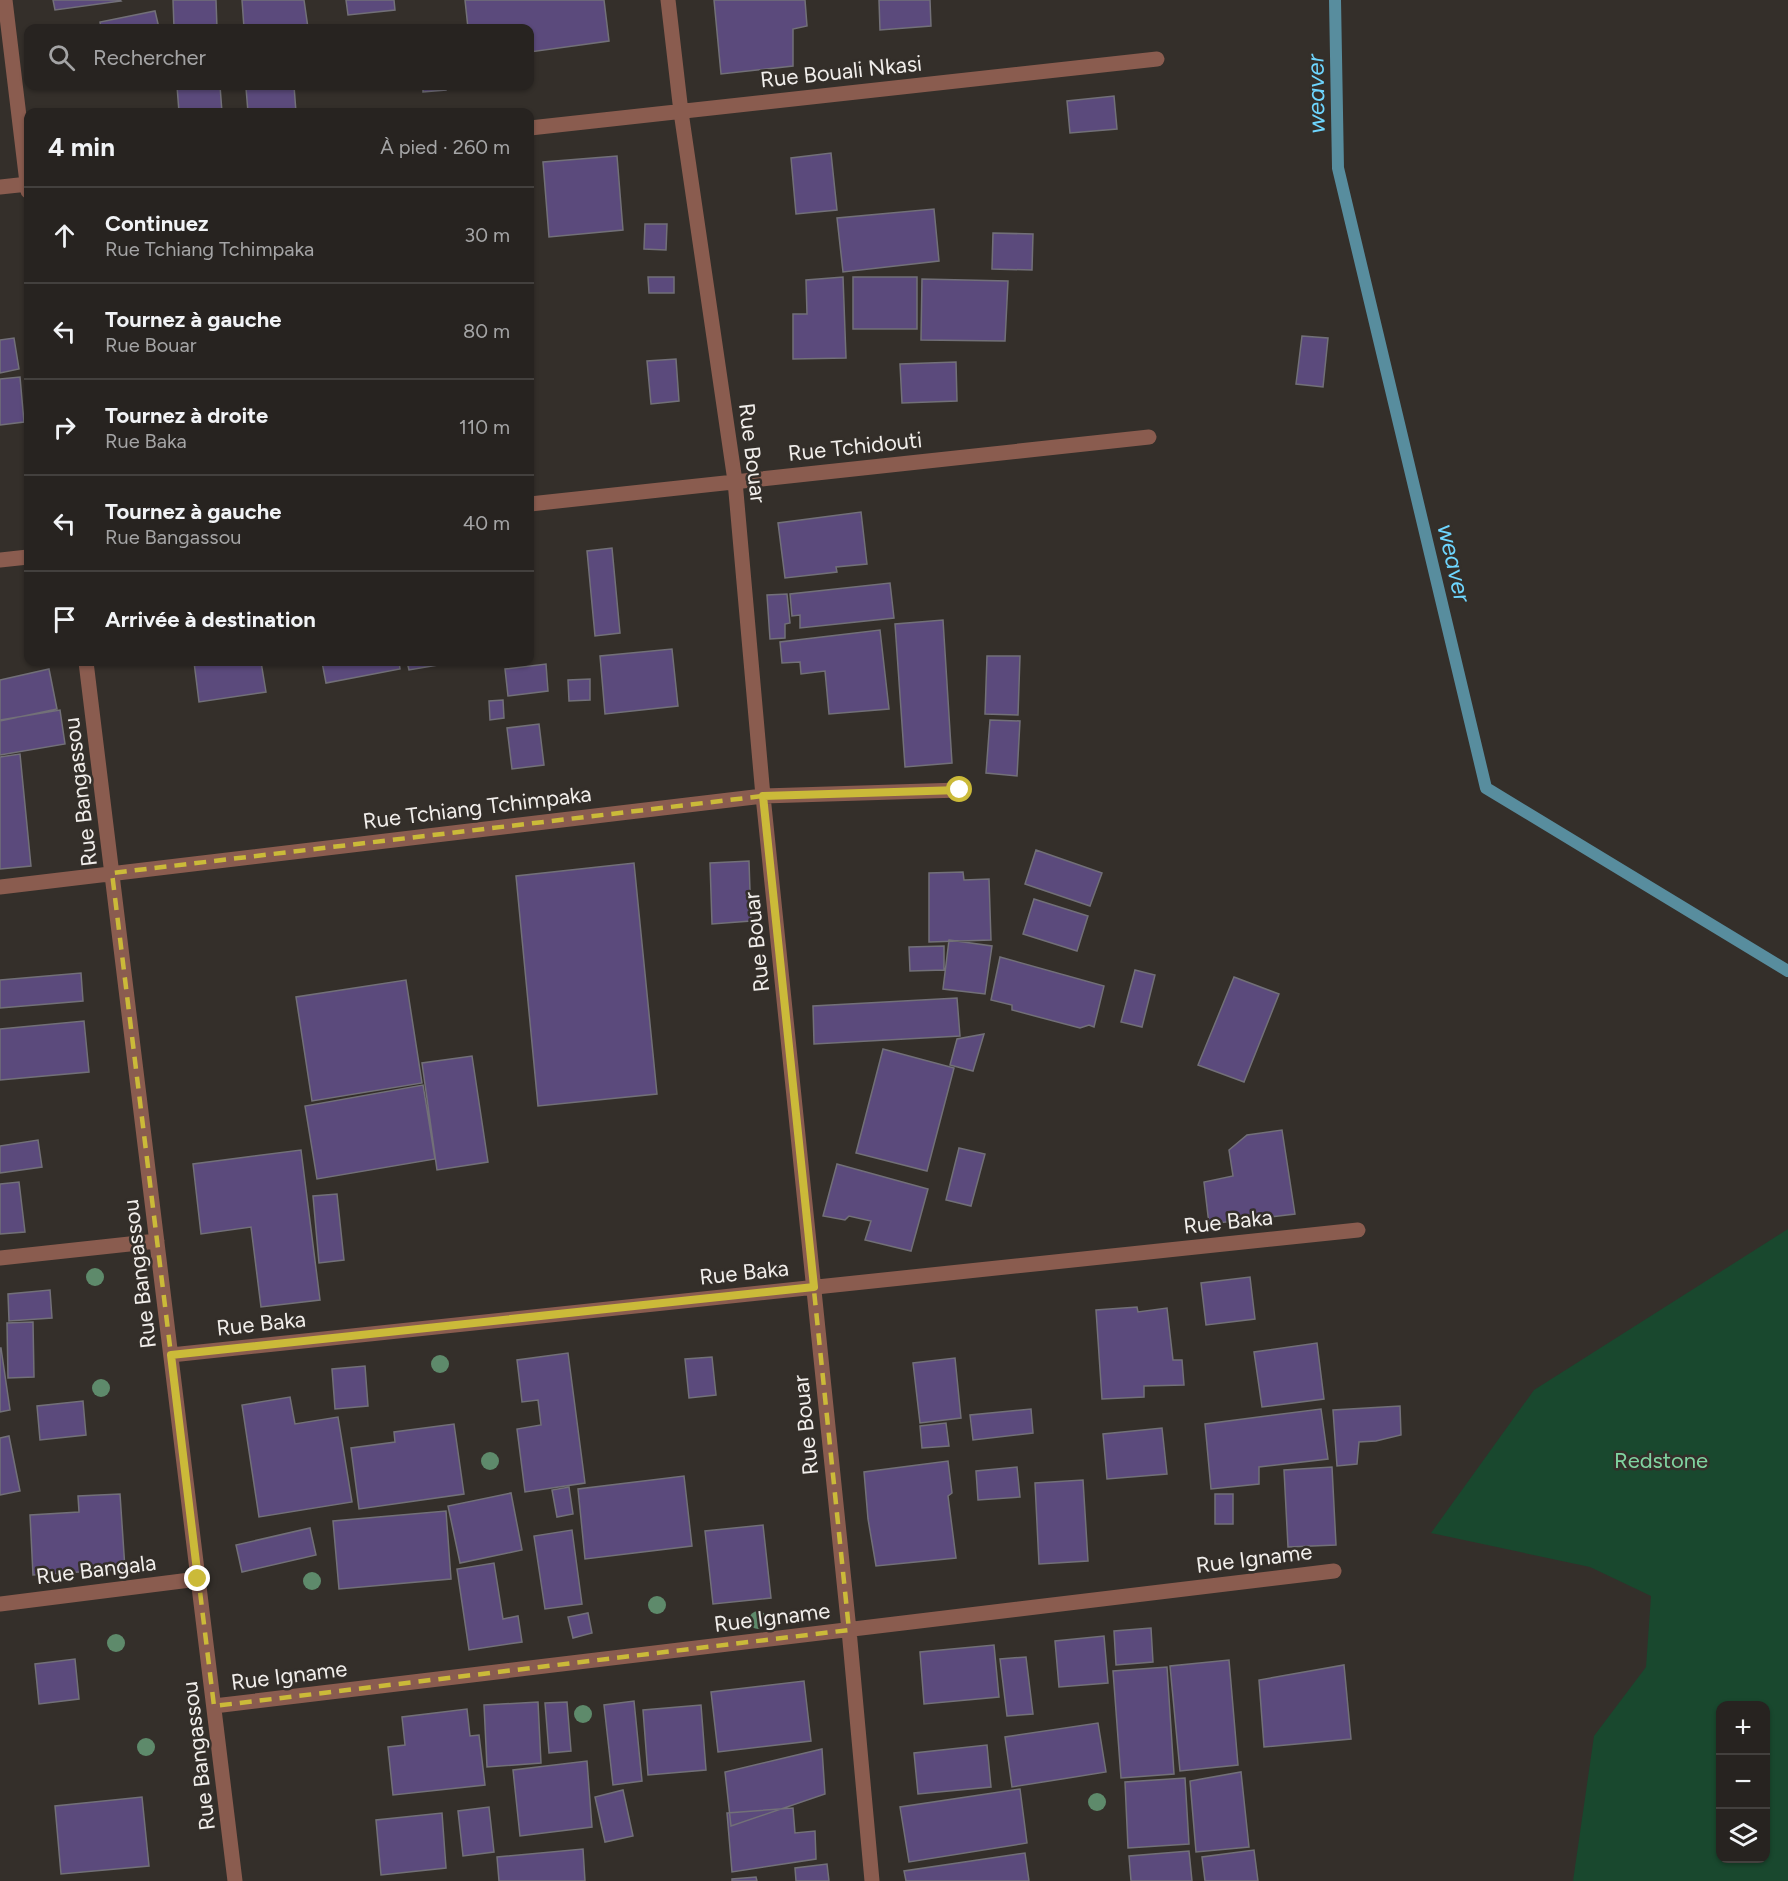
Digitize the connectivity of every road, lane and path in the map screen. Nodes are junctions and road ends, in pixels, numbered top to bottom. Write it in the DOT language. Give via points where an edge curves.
graph roads {
  1 [pos="5,0"];
  2 [pos="668,0"];
  3 [pos="1157,59"];
  4 [pos="681,112"];
  5 [pos="534,128"];
  6 [pos="24,154"];
  7 [pos="24,186"];
  8 [pos="0,187"];
  9 [pos="1149,437"];
  10 [pos="735,482"];
  11 [pos="534,504"];
  12 [pos="24,557"];
  13 [pos="0,560"];
  14 [pos="86,666"];
  15 [pos="960,790"];
  16 [pos="763,796"];
  17 [pos="112,873"];
  18 [pos="0,887"];
  19 [pos="1358,1230"];
  20 [pos="157,1241"];
  21 [pos="0,1258"];
  22 [pos="814,1287"];
  23 [pos="171,1355"];
  24 [pos="1334,1571"];
  25 [pos="198,1579"];
  26 [pos="0,1604"];
  27 [pos="849,1630"];
  28 [pos="214,1706"];
  29 [pos="236,1881"];
  30 [pos="872,1881"];
  1 -- 6 [label="street"];
  2 -- 4 [label="street, Rue Bouar"];
  3 -- 4 [label="street, Rue Bouali Nkasi"];
  4 -- 5 [label="street, Rue Bouali Nkasi"];
  4 -- 10 [label="street, Rue Bouar"];
  7 -- 8 [label="street"];
  9 -- 10 [label="street, Rue Tchidouti"];
  10 -- 11 [label="street, Rue Tchidouti"];
  10 -- 16 [label="street, Rue Bouar"];
  12 -- 13 [label="street"];
  14 -- 17 [label="street, Rue Bangassou"];
  15 -- 16 [label="street, Rue Tchiang Tchimpaka"];
  16 -- 17 [label="street, Rue Tchiang Tchimpaka"];
  16 -- 22 [label="street, Rue Bouar"];
  17 -- 18 [label="street, Rue Tchiang Tchimpaka"];
  17 -- 20 [label="street, Rue Bangassou"];
  19 -- 22 [label="street, Rue Baka"];
  20 -- 21 [label="street"];
  20 -- 23 [label="street, Rue Bangassou"];
  22 -- 23 [label="street, Rue Baka"];
  22 -- 27 [label="street, Rue Bouar"];
  23 -- 25 [label="street, Rue Bangassou"];
  24 -- 27 [label="street, Rue Igname"];
  25 -- 26 [label="street, Rue Bangala"];
  25 -- 28 [label="street, Rue Bangassou"];
  27 -- 28 [label="street, Rue Igname"];
  27 -- 30 [label="street, Rue Bouar"];
  28 -- 29 [label="street, Rue Bangassou"];
}
